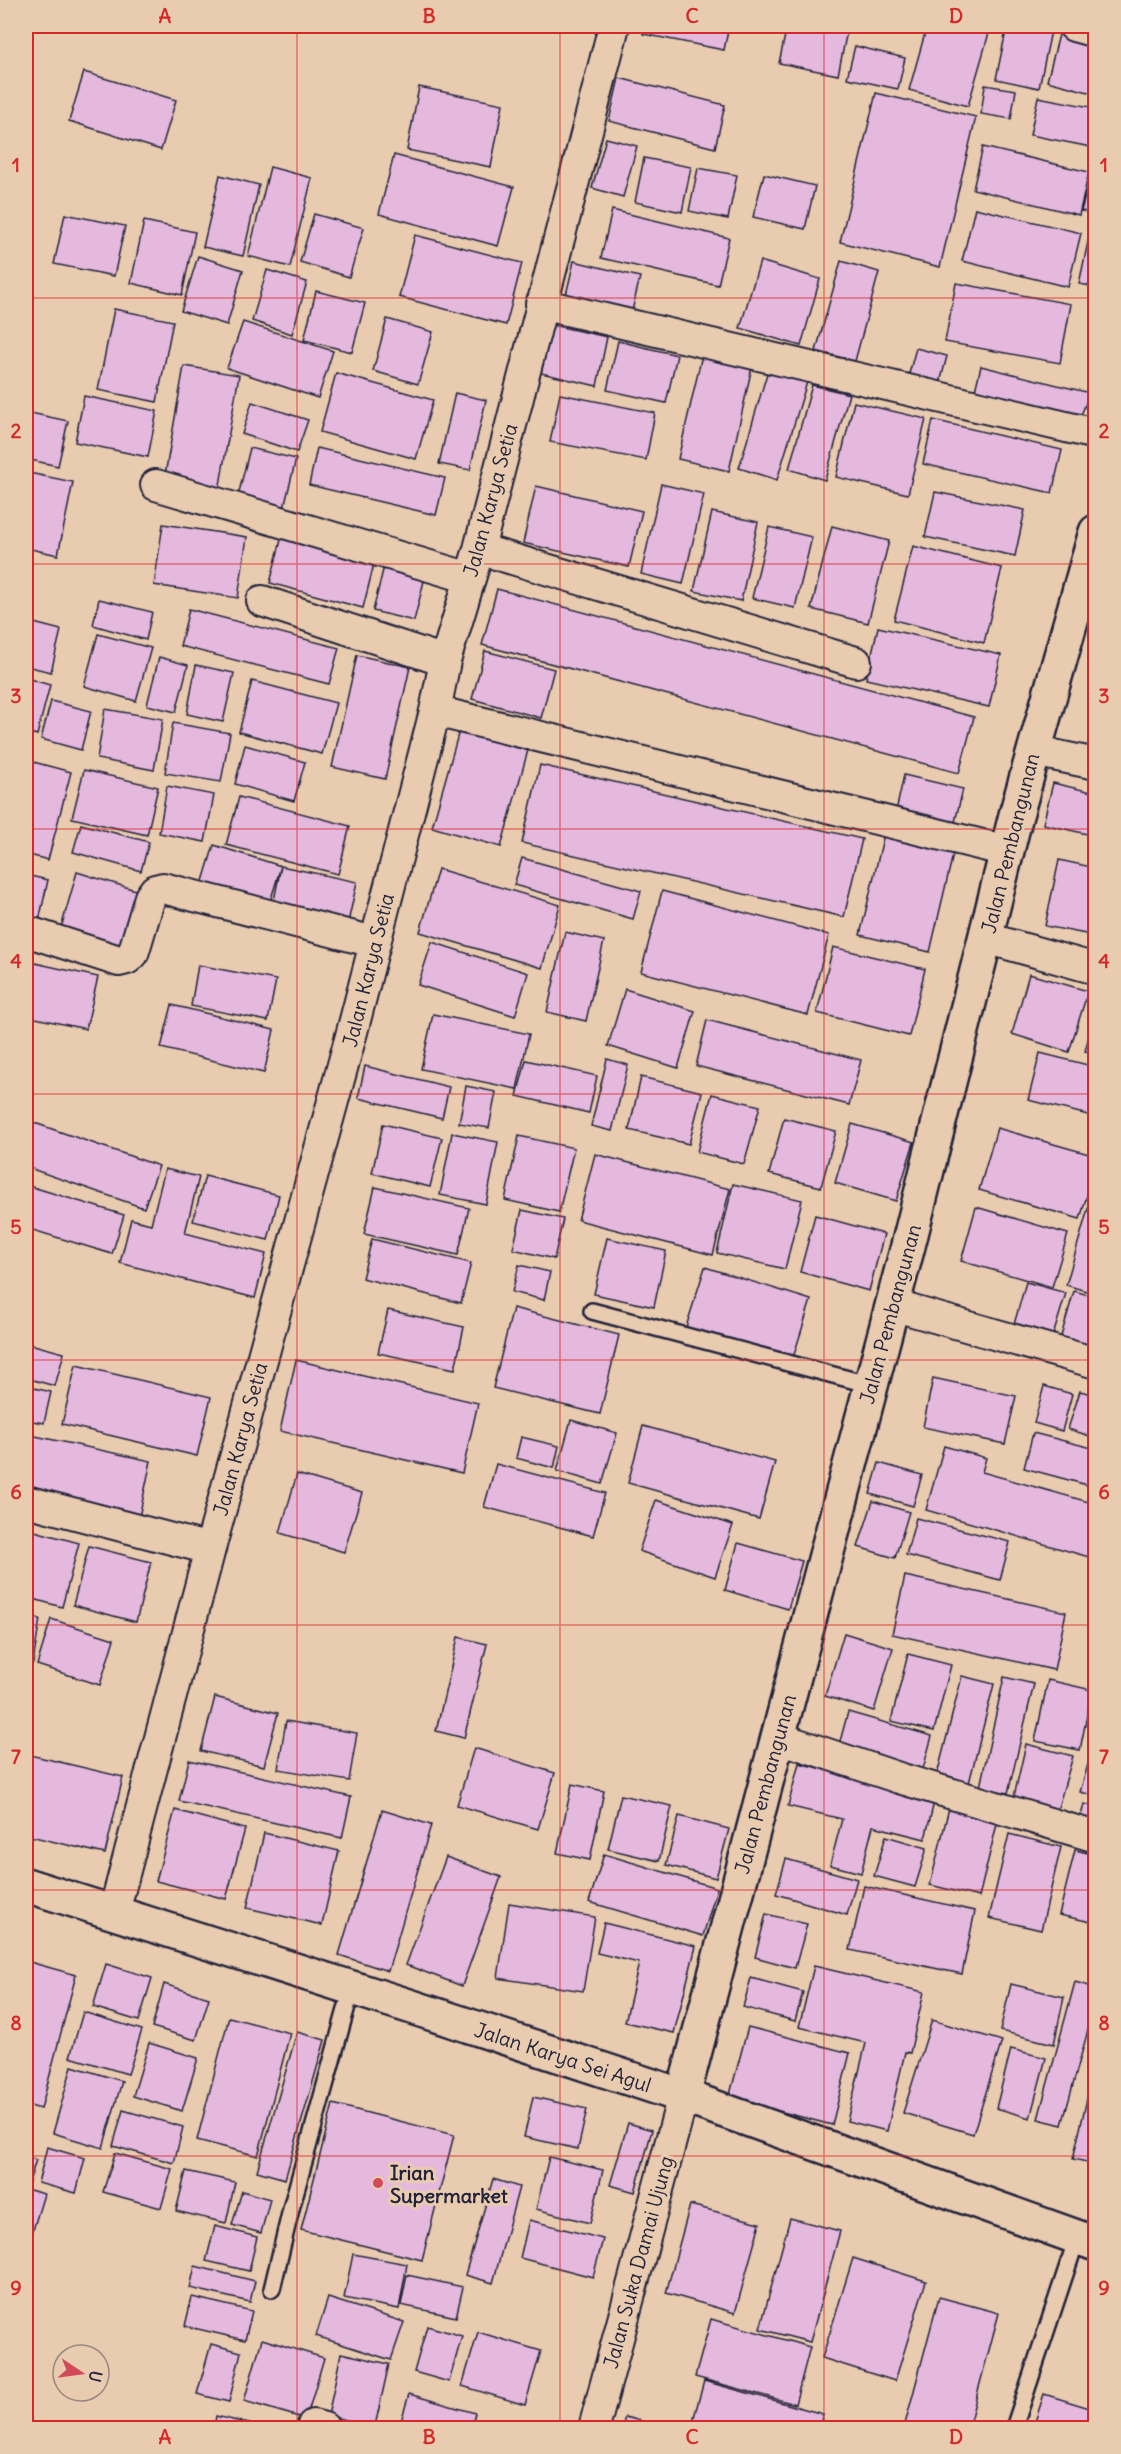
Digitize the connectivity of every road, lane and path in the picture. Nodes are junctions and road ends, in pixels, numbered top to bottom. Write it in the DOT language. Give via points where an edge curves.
graph roads {
  1 [pos="614,26"];
  2 [pos="1074,26"];
  3 [pos="1095,32"];
  4 [pos="541,304"];
  5 [pos="1095,434"];
  6 [pos="156,485"];
  7 [pos="1095,532"];
  8 [pos="479,549"];
  9 [pos="470,578"];
  10 [pos="1087,599"];
  11 [pos="262,601"];
  12 [pos="445,661"];
  13 [pos="856,662"];
  14 [pos="435,711"];
  15 [pos="1034,751"];
  16 [pos="1095,764"];
  17 [pos="1007,851"];
  18 [pos="26,932"];
  19 [pos="986,938"];
  20 [pos="374,942"];
  21 [pos="1095,969"];
  22 [pos="892,1305"];
  23 [pos="592,1311"];
  24 [pos="1095,1363"];
  25 [pos="871,1385"];
  26 [pos="26,1501"];
  27 [pos="210,1549"];
  28 [pos="777,1737"];
  29 [pos="1095,1837"];
  30 [pos="26,1885"];
  31 [pos="114,1912"];
  32 [pos="352,1988"];
  33 [pos="683,2096"];
  34 [pos="1086,2241"];
  35 [pos="272,2289"];
  36 [pos="594,2428"];
  37 [pos="1014,2428"];
  1 -- 4 [label="street, Jalan Karya Setia"];
  2 -- 3 [label="street"];
  4 -- 5 [label="street"];
  4 -- 8 [label="street, Jalan Karya Setia"];
  6 -- 9 [label="street"];
  7 -- 10 [label="street, Jalan Pembangunan"];
  8 -- 9 [label="street, Jalan Karya Setia"];
  8 -- 13 [label="street"];
  9 -- 12 [label="street, Jalan Karya Setia"];
  10 -- 15 [label="street, Jalan Pembangunan"];
  11 -- 12 [label="street"];
  12 -- 14 [label="street, Jalan Karya Setia"];
  14 -- 17 [label="street"];
  14 -- 20 [label="street, Jalan Karya Setia"];
  15 -- 16 [label="street"];
  15 -- 17 [label="street, Jalan Pembangunan"];
  17 -- 19 [label="street, Jalan Pembangunan"];
  18 -- 20 [label="street" via="119,960 127,959 133,954 150,897 154,890 163,888"];
  19 -- 21 [label="street"];
  19 -- 22 [label="street, Jalan Pembangunan"];
  20 -- 27 [label="street, Jalan Karya Setia"];
  22 -- 24 [label="street"];
  22 -- 25 [label="street, Jalan Pembangunan"];
  23 -- 25 [label="lane"];
  25 -- 28 [label="street, Jalan Pembangunan"];
  26 -- 27 [label="street"];
  27 -- 31 [label="street, Jalan Karya Setia"];
  28 -- 29 [label="street"];
  28 -- 33 [label="street, Jalan Pembangunan"];
  30 -- 31 [label="street, Jalan Karya Sei Agul"];
  31 -- 32 [label="street, Jalan Karya Sei Agul"];
  32 -- 33 [label="street, Jalan Karya Sei Agul"];
  32 -- 35 [label="lane"];
  33 -- 34 [label="street, Jalan Karya Sei Agul"];
  33 -- 36 [label="street, Jalan Suka Damai Ujung"];
  34 -- 37 [label="lane"];
}
